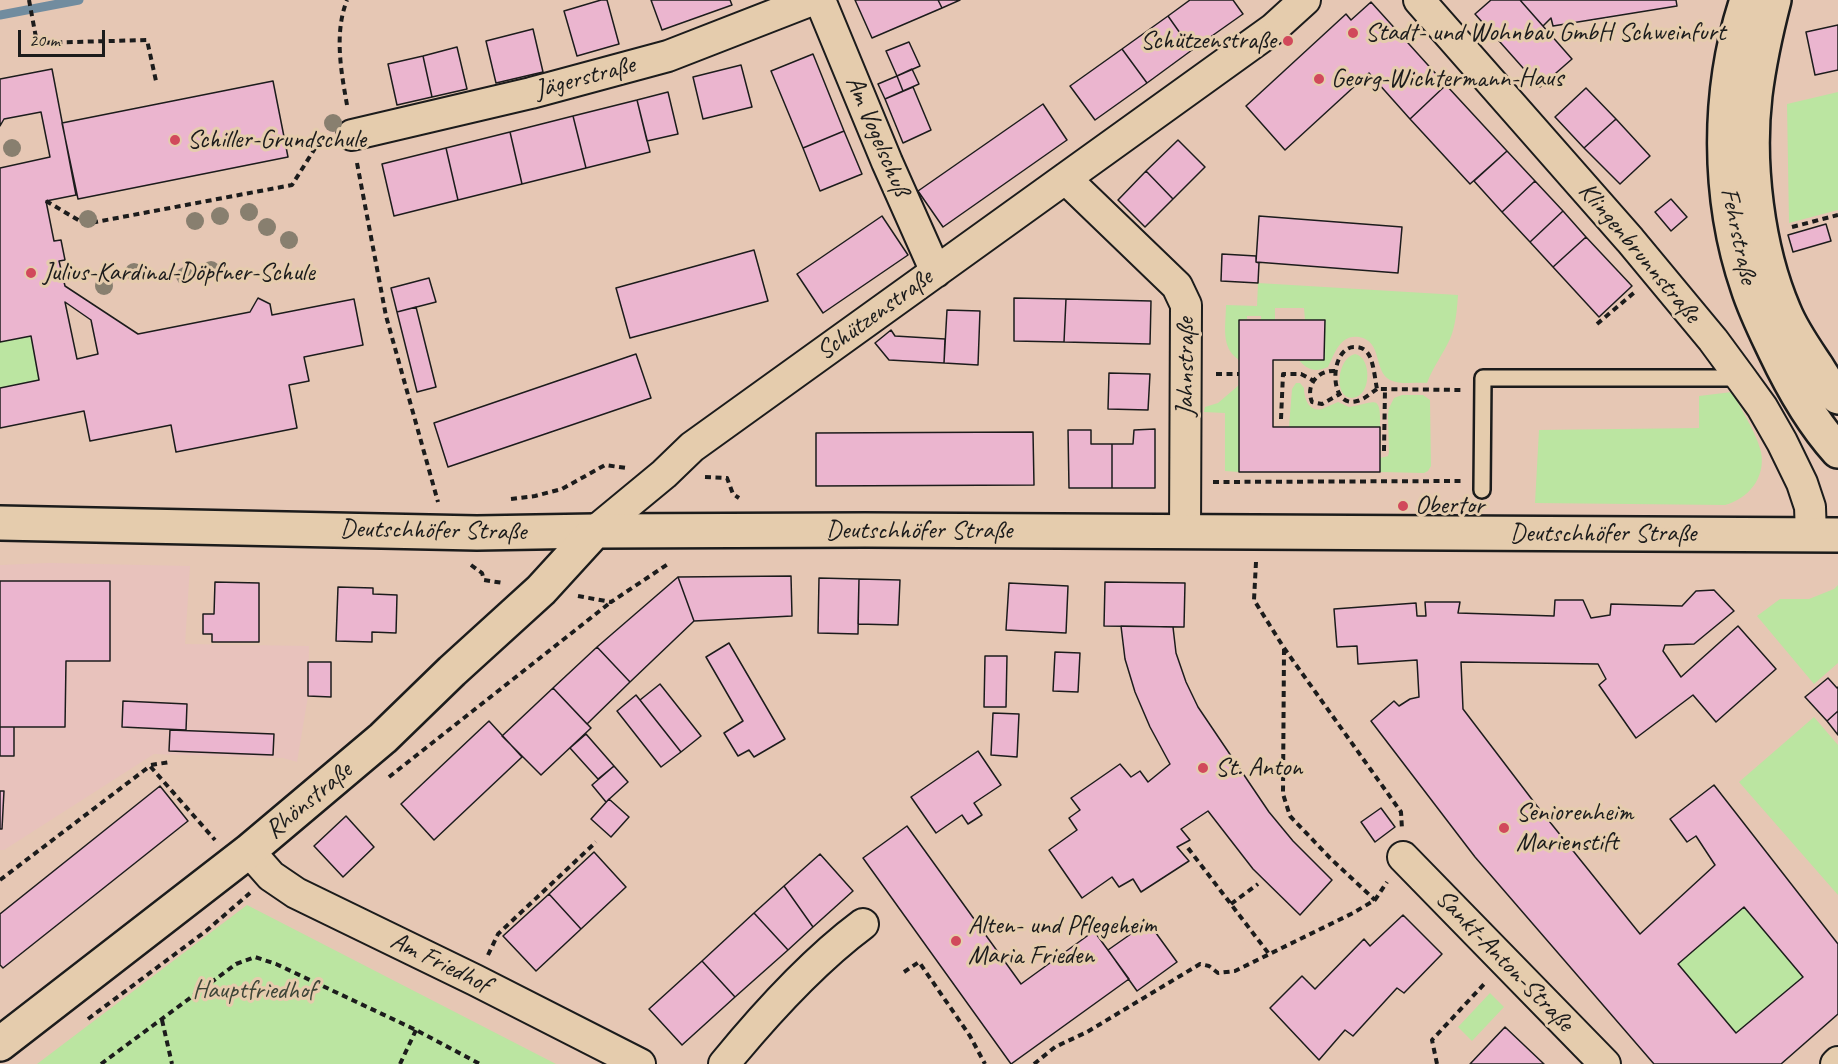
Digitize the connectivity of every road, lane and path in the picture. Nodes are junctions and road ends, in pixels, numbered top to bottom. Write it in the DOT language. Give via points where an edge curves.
graph roads {
  1 [pos="29,0"];
  2 [pos="347,0"];
  3 [pos="812,0"];
  4 [pos="820,0"];
  5 [pos="1305,0"];
  6 [pos="1419,0"];
  7 [pos="1747,0"];
  8 [pos="1774,0"];
  9 [pos="156,81"];
  10 [pos="352,135"];
  11 [pos="319,142"];
  12 [pos="1066,179"];
  13 [pos="46,201"];
  14 [pos="1838,215"];
  15 [pos="1799,225"];
  16 [pos="936,272"];
  17 [pos="1661,278"];
  18 [pos="1597,324"];
  19 [pos="1335,371"];
  20 [pos="1741,378"];
  21 [pos="1314,381"];
  22 [pos="1377,389"];
  23 [pos="1385,389"];
  24 [pos="1482,390"];
  25 [pos="1339,394"];
  26 [pos="1838,397"];
  27 [pos="1281,419"];
  28 [pos="1384,451"];
  29 [pos="1838,451"];
  30 [pos="663,474"];
  31 [pos="727,478"];
  32 [pos="1185,482"];
  33 [pos="1482,485"];
  34 [pos="507,500"];
  35 [pos="438,502"];
  36 [pos="0,523"];
  37 [pos="594,531"];
  38 [pos="1185,532"];
  39 [pos="1824,535"];
  40 [pos="472,565"];
  41 [pos="1256,572"];
  42 [pos="484,580"];
  43 [pos="611,602"];
  44 [pos="1284,648"];
  45 [pos="170,762"];
  46 [pos="150,766"];
  47 [pos="380,784"];
  48 [pos="216,842"];
  49 [pos="596,842"];
  50 [pos="1188,848"];
  51 [pos="249,851"];
  52 [pos="1403,857"];
  53 [pos="271,876"];
  54 [pos="0,880"];
  55 [pos="1258,885"];
  56 [pos="1375,900"];
  57 [pos="1231,904"];
  58 [pos="863,924"];
  59 [pos="491,949"];
  60 [pos="1269,954"];
  61 [pos="1505,961"];
  62 [pos="904,972"];
  63 [pos="162,1020"];
  64 [pos="83,1022"];
  65 [pos="416,1030"];
  66 [pos="0,1044"];
  67 [pos="101,1064"];
  68 [pos="172,1064"];
  69 [pos="400,1064"];
  70 [pos="480,1064"];
  71 [pos="640,1064"];
  72 [pos="724,1064"];
  73 [pos="985,1064"];
  74 [pos="1034,1064"];
  75 [pos="1437,1064"];
  76 [pos="1605,1064"];
  1 -- 9 [label="path" via="37,43 147,40"];
  2 -- 10 [label="path" via="340,21 340,47"];
  3 -- 10 [label="street, Jägerstraße" via="668,56"];
  4 -- 16 [label="street, Am Vogelschuß"];
  5 -- 12 [label="street, Schützenstraße" via="1273,30"];
  6 -- 17 [label="street, Klingenbrunnstraße"];
  7 -- 29 [label="main road, Fehrstraße" via="1731,64 1726,113 1726,178 1735,236 1747,286 1788,380"];
  8 -- 26 [label="main road, Fehrstraße" via="1755,95 1755,194 1773,279 1785,313"];
  10 -- 35 [label="path" via="386,316"];
  11 -- 13 [label="path" via="292,185 85,225"];
  12 -- 16 [label="street, Schützenstraße"];
  12 -- 32 [label="street, Jahnstraße" via="1182,294 1186,306"];
  14 -- 15 [label="path"];
  16 -- 30 [label="street, Schützenstraße" via="692,447"];
  17 -- 18 [label="path"];
  17 -- 20 [label="street, Klingenbrunnstraße"];
  19 -- 21 [label="path" via="1328,371"];
  19 -- 22 [label="path" via="1344,351 1358,347 1370,358"];
  19 -- 25 [label="path"];
  20 -- 24 [label="lane" via="1483,378"];
  20 -- 39 [label="street, Klingenbrunnstraße" via="1782,442"];
  21 -- 25 [label="path" via="1312,402 1322,404"];
  21 -- 27 [label="path" via="1301,374 1283,374"];
  22 -- 23 [label="path"];
  22 -- 25 [label="path" via="1357,402 1342,399"];
  23 -- 24 [label="path"];
  23 -- 28 [label="path"];
  24 -- 33 [label="lane"];
  30 -- 31 [label="path"];
  30 -- 34 [label="path" via="605,465 561,489"];
  30 -- 37 [label="street, Schützenstraße"];
  32 -- 33 [label="path"];
  32 -- 38 [label="street, Jahnstraße"];
  36 -- 37 [label="main road, Deutschhöfer Straße" via="477,533"];
  37 -- 38 [label="main road, Deutschhöfer Straße"];
  37 -- 51 [label="main road, Rhönstraße" via="541,590 383,738"];
  38 -- 39 [label="main road, Deutschhöfer Straße"];
  40 -- 42 [label="path"];
  41 -- 44 [label="path" via="1254,600"];
  43 -- 47 [label="path"];
  44 -- 52 [label="path" via="1401,812"];
  44 -- 56 [label="path" via="1283,794 1290,816"];
  45 -- 46 [label="path"];
  46 -- 48 [label="path"];
  46 -- 54 [label="path"];
  49 -- 59 [label="path" via="498,934"];
  50 -- 57 [label="path"];
  51 -- 53 [label="street, Am Friedhof"];
  51 -- 66 [label="main road, Rhönstraße"];
  52 -- 56 [label="path"];
  52 -- 61 [label="street, Sankt-Anton-Straße"];
  53 -- 64 [label="path" via="206,931"];
  53 -- 71 [label="street, Am Friedhof" via="296,893"];
  55 -- 57 [label="path"];
  56 -- 60 [label="path"];
  57 -- 60 [label="path"];
  58 -- 72 [label="street" via="816,965"];
  60 -- 74 [label="path" via="1226,973 1200,964 1055,1047"];
  61 -- 75 [label="path" via="1432,1040"];
  61 -- 76 [label="street, Sankt-Anton-Straße"];
  62 -- 73 [label="path" via="919,962"];
  63 -- 65 [label="path" via="236,964 255,957"];
  63 -- 67 [label="path"];
  63 -- 68 [label="path"];
  65 -- 69 [label="path"];
  65 -- 70 [label="path"];
}
